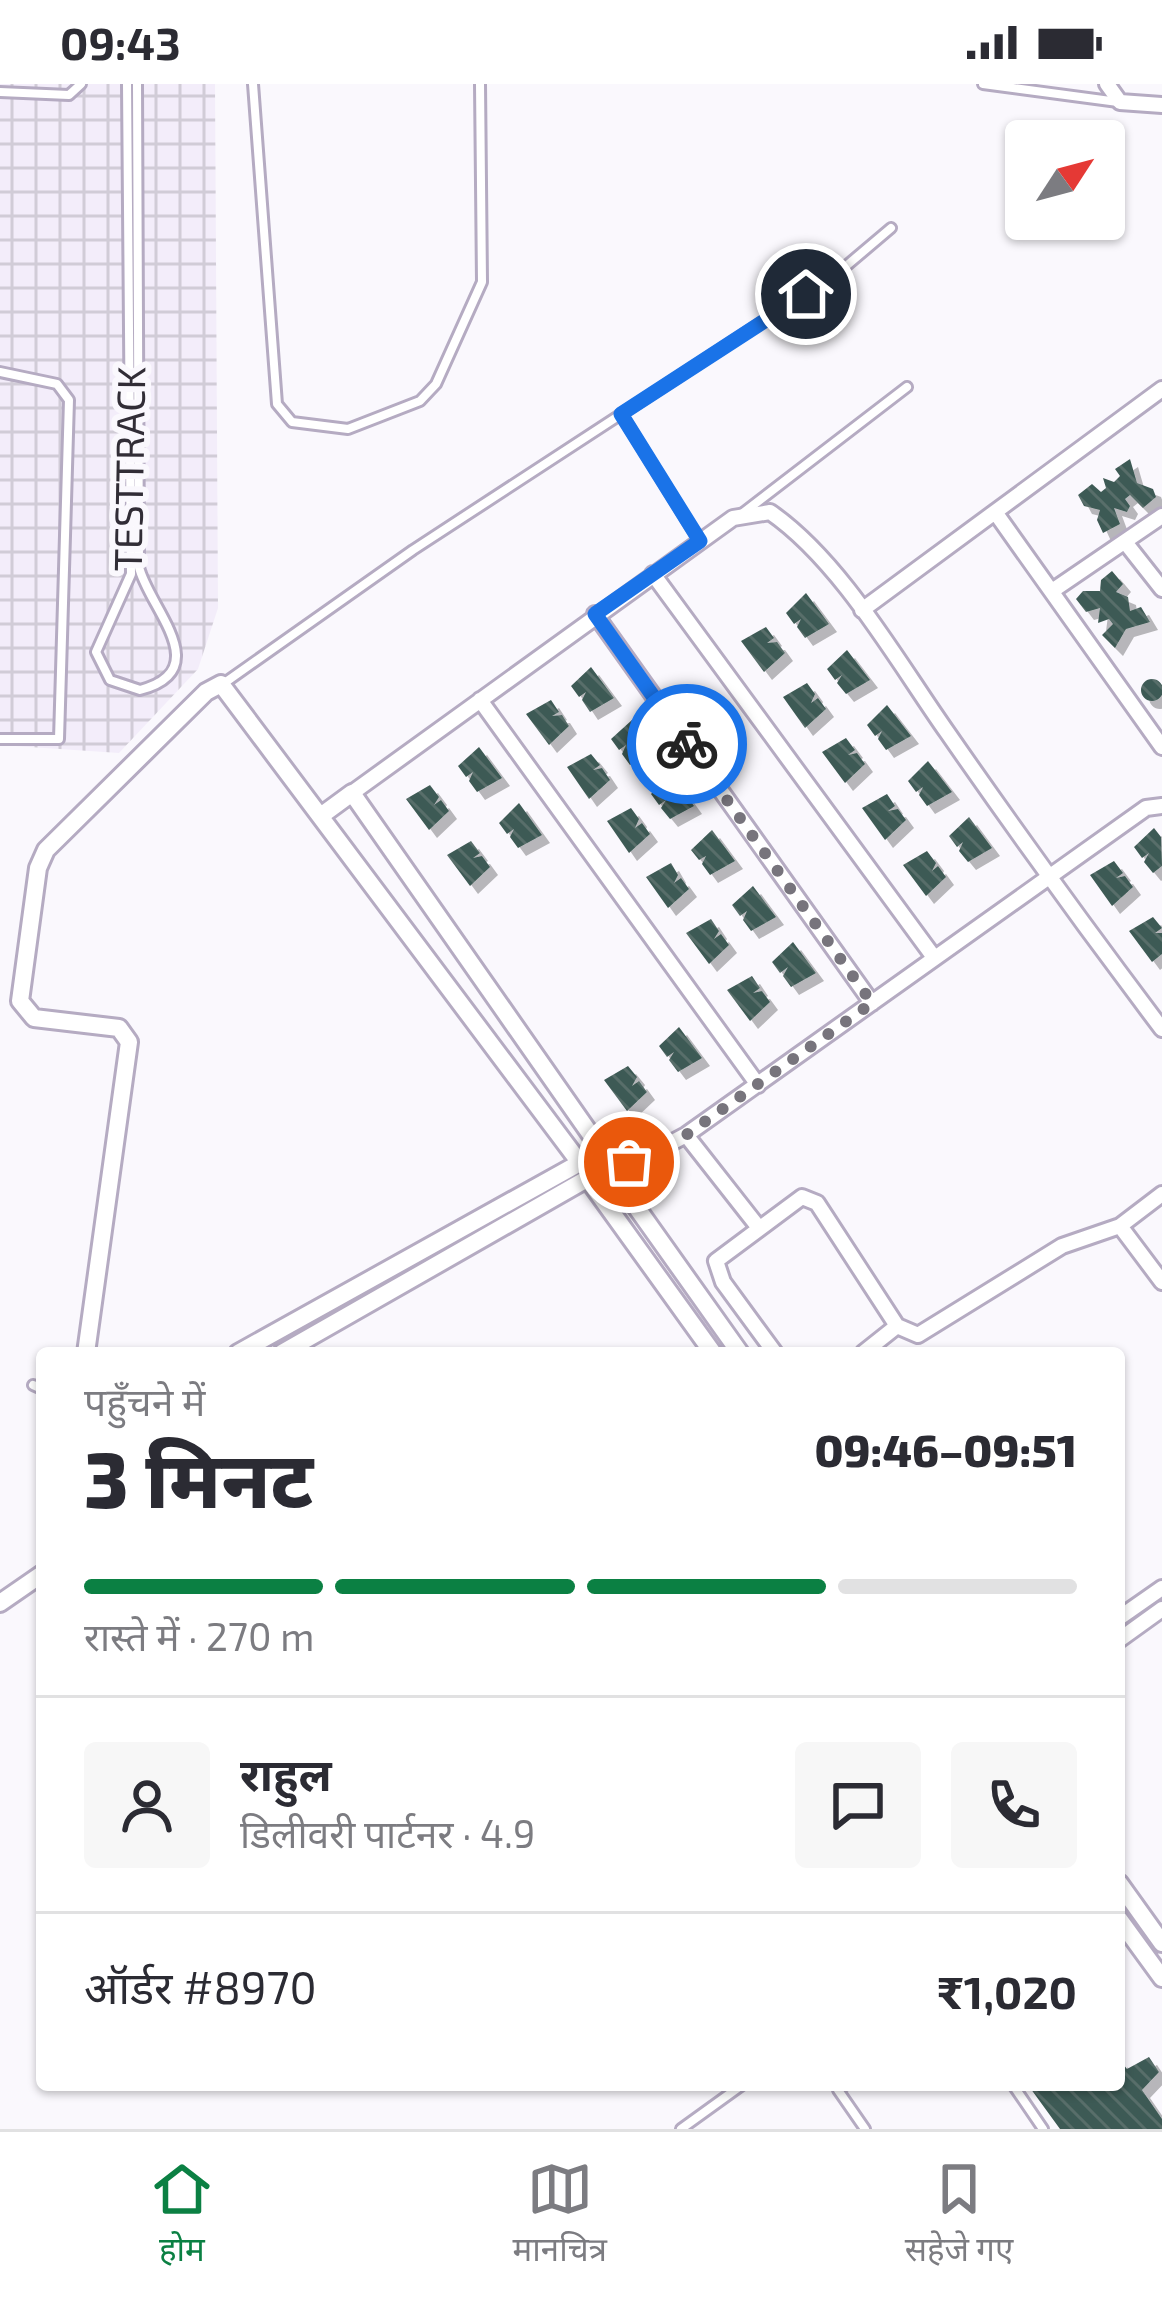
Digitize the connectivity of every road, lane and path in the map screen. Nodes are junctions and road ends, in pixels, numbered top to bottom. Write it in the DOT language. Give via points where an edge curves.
graph roads {
  1 [pos="81,84"];
  2 [pos="127,84"];
  3 [pos="137,84"];
  4 [pos="253,84"];
  5 [pos="479,84"];
  6 [pos="983,84"];
  7 [pos="1107,84"];
  8 [pos="0,92"];
  9 [pos="1120,102"];
  10 [pos="1162,105"];
  11 [pos="891,228"];
  12 [pos="0,372"];
  13 [pos="908,387"];
  14 [pos="1162,389"];
  15 [pos="621,414"];
  16 [pos="995,512"];
  17 [pos="1162,516"];
  18 [pos="737,517"];
  19 [pos="700,541"];
  20 [pos="1125,542"];
  21 [pos="653,574"];
  22 [pos="1162,589"];
  23 [pos="1052,591"];
  24 [pos="862,610"];
  25 [pos="595,614"];
  26 [pos="221,685"];
  27 [pos="480,700"];
  28 [pos="0,739"];
  29 [pos="1162,747"];
  30 [pos="352,793"];
  31 [pos="1162,806"];
  32 [pos="322,815"];
  33 [pos="1047,876"];
  34 [pos="933,956"];
  35 [pos="872,1003"];
  36 [pos="1162,1029"];
  37 [pos="758,1085"];
  38 [pos="686,1135"];
  39 [pos="606,1159"];
  40 [pos="582,1171"];
  41 [pos="1162,1194"];
  42 [pos="1120,1226"];
  43 [pos="759,1228"];
  44 [pos="1162,1282"];
  45 [pos="897,1326"];
  46 [pos="87,1347"];
  47 [pos="249,1347"];
  48 [pos="292,1347"];
  49 [pos="709,1347"];
  50 [pos="736,1347"];
  51 [pos="772,1347"];
  52 [pos="871,1347"];
  53 [pos="36,1578"];
  54 [pos="1162,1588"];
  55 [pos="0,1603"];
  56 [pos="1162,1609"];
  57 [pos="1125,1614"];
  58 [pos="1125,1636"];
  59 [pos="1125,1891"];
  60 [pos="1125,1926"];
  61 [pos="1162,1943"];
  62 [pos="1162,1978"];
  63 [pos="734,2091"];
  64 [pos="839,2091"];
  65 [pos="1017,2091"];
  66 [pos="681,2129"];
  67 [pos="865,2129"];
  68 [pos="1043,2129"];
  1 -- 8 [label="lane" via="70,95"];
  2 -- 3 [label="lane, TESTTRACK" via="131,574 96,652 110,680 140,690 167,674 177,648 139,567"];
  4 -- 5 [label="lane" via="277,404 292,422 348,429 421,401 482,282"];
  6 -- 9 [label="lane"];
  7 -- 9 [label="street"];
  9 -- 10 [label="street"];
  11 -- 15 [label="lane" via="838,272"];
  12 -- 28 [label="lane" via="57,384 69,400 59,739"];
  13 -- 18 [label="lane"];
  14 -- 16 [label="street"];
  15 -- 19 [label="lane"];
  15 -- 26 [label="lane"];
  16 -- 23 [label="street"];
  16 -- 24 [label="street"];
  17 -- 20 [label="street"];
  18 -- 19 [label="street"];
  18 -- 24 [label="street" via="770,512 789,525"];
  19 -- 21 [label="street"];
  20 -- 22 [label="street"];
  20 -- 23 [label="street"];
  21 -- 25 [label="street"];
  21 -- 34 [label="street"];
  23 -- 29 [label="street"];
  24 -- 33 [label="street"];
  25 -- 27 [label="street"];
  25 -- 35 [label="street"];
  26 -- 32 [label="street"];
  26 -- 46 [label="street" via="62,834 38,868 24,1012 119,1028 129,1042"];
  27 -- 30 [label="street"];
  27 -- 37 [label="street"];
  30 -- 32 [label="street"];
  30 -- 39 [label="street"];
  31 -- 33 [label="street" via="1146,808"];
  32 -- 40 [label="street"];
  33 -- 34 [label="street"];
  33 -- 36 [label="street"];
  34 -- 35 [label="street"];
  35 -- 37 [label="street"];
  37 -- 38 [label="street"];
  38 -- 39 [label="street" via="639,1160"];
  38 -- 43 [label="street"];
  39 -- 40 [label="street"];
  39 -- 40 [label="street" via="584,1149"];
  39 -- 50 [label="street"];
  40 -- 47 [label="street"];
  40 -- 48 [label="street"];
  40 -- 49 [label="street"];
  41 -- 42 [label="street"];
  42 -- 44 [label="street"];
  42 -- 45 [label="street" via="1062,1246 940,1326 918,1335"];
  43 -- 45 [label="street" via="808,1196"];
  43 -- 51 [label="street" via="716,1269"];
  45 -- 52 [label="street"];
  53 -- 55 [label="street"];
  54 -- 57 [label="street"];
  56 -- 58 [label="street"];
  59 -- 61 [label="street"];
  60 -- 62 [label="street"];
  63 -- 66 [label="lane"];
  64 -- 67 [label="lane"];
  65 -- 68 [label="lane"];
}
